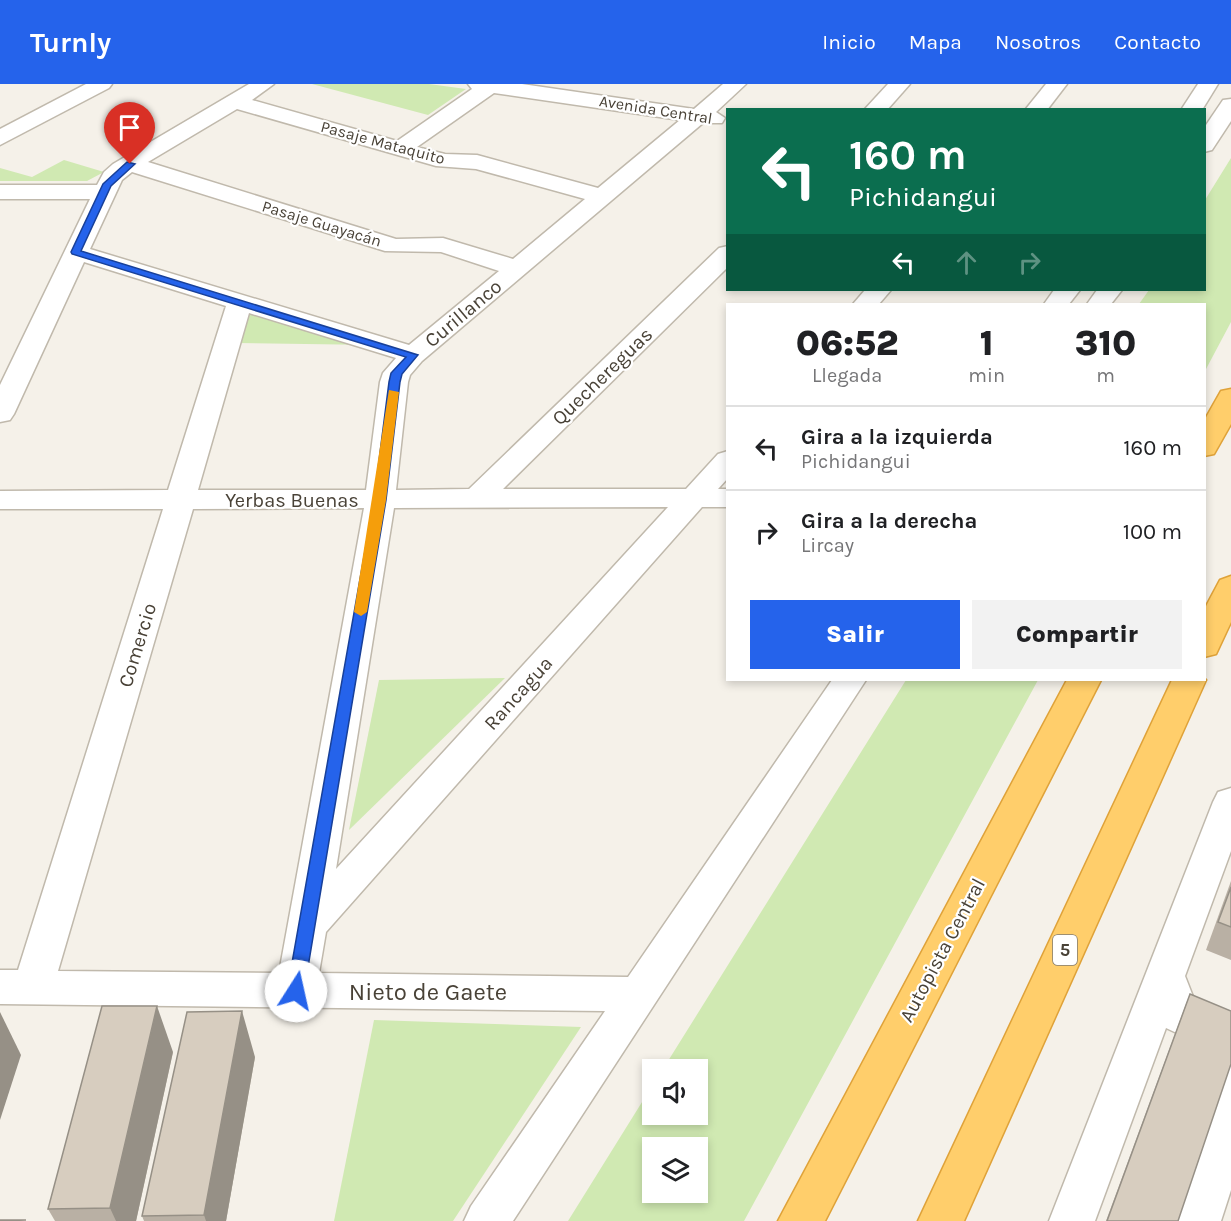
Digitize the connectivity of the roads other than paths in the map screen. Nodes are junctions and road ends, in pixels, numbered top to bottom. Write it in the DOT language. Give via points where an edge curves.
graph roads {
  1 [pos="102,84"];
  2 [pos="264,84"];
  3 [pos="736,84"];
  4 [pos="900,84"];
  5 [pos="1057,84"];
  6 [pos="1208,84"];
  7 [pos="487,85"];
  8 [pos="235,102"];
  9 [pos="1231,105"];
  10 [pos="876,108"];
  11 [pos="1037,108"];
  12 [pos="1192,108"];
  13 [pos="700,114"];
  14 [pos="726,120"];
  15 [pos="0,138"];
  16 [pos="1206,142"];
  17 [pos="401,148"];
  18 [pos="130,164"];
  19 [pos="0,192"];
  20 [pos="104,192"];
  21 [pos="602,196"];
  22 [pos="76,252"];
  23 [pos="726,255"];
  24 [pos="516,268"];
  25 [pos="877,291"];
  26 [pos="1066,291"];
  27 [pos="240,303"];
  28 [pos="866,303"];
  29 [pos="1057,303"];
  30 [pos="413,355"];
  31 [pos="1231,397"];
  32 [pos="0,414"];
  33 [pos="1206,444"];
  34 [pos="726,462"];
  35 [pos="694,498"];
  36 [pos="726,498"];
  37 [pos="476,499"];
  38 [pos="0,500"];
  39 [pos="181,500"];
  40 [pos="380,500"];
  41 [pos="1231,587"];
  42 [pos="1206,642"];
  43 [pos="848,681"];
  44 [pos="1083,681"];
  45 [pos="1189,681"];
  46 [pos="1231,802"];
  47 [pos="308,925"];
  48 [pos="1165,976"];
  49 [pos="16,988"];
  50 [pos="296,991"];
  51 [pos="639,994"];
  52 [pos="1181,1017"];
  53 [pos="1225,1079"];
  54 [pos="487,1221"];
  55 [pos="801,1221"];
  56 [pos="941,1221"];
  57 [pos="1072,1221"];
  58 [pos="1198,1221"];
  1 -- 15 [label="street"];
  2 -- 8 [label="street"];
  3 -- 13 [label="street, Curillanco"];
  4 -- 10 [label="street"];
  5 -- 11 [label="street"];
  6 -- 12 [label="street"];
  7 -- 13 [label="street, Avenida Central"];
  7 -- 17 [label="street"];
  8 -- 17 [label="street, Pasaje Mataquito"];
  8 -- 18 [label="street"];
  9 -- 16 [label="street"];
  13 -- 14 [label="street, Avenida Central"];
  13 -- 21 [label="street, Curillanco"];
  17 -- 21 [label="street, Pasaje Mataquito" via="444,161 477,162"];
  18 -- 20 [label="street" via="112,177"];
  18 -- 24 [label="street, Pasaje Guayacán" via="394,246 443,245"];
  19 -- 20 [label="street"];
  20 -- 22 [label="street"];
  21 -- 24 [label="street, Curillanco"];
  22 -- 27 [label="street"];
  22 -- 32 [label="street"];
  23 -- 37 [label="street, Quechereguas"];
  24 -- 30 [label="street, Curillanco"];
  25 -- 28 [label="street"];
  26 -- 29 [label="street"];
  27 -- 30 [label="street"];
  27 -- 39 [label="street, Comercio"];
  30 -- 40 [label="street, Curillanco" via="394,382"];
  31 -- 33 [label="highway"];
  34 -- 35 [label="street, Rancagua"];
  35 -- 36 [label="street, Yerbas Buenas"];
  35 -- 37 [label="street, Yerbas Buenas"];
  35 -- 47 [label="street, Rancagua"];
  37 -- 40 [label="street, Yerbas Buenas"];
  38 -- 39 [label="street, Yerbas Buenas"];
  39 -- 40 [label="street, Yerbas Buenas"];
  39 -- 49 [label="street, Comercio"];
  40 -- 47 [label="street, Curillanco"];
  41 -- 42 [label="highway"];
  43 -- 51 [label="street"];
  44 -- 55 [label="highway, Autopista Central"];
  45 -- 56 [label="highway, 5"];
  46 -- 48 [label="street"];
  47 -- 50 [label="street, Curillanco"];
  48 -- 52 [label="street"];
  48 -- 57 [label="street"];
  49 -- 50 [label="street, Nieto de Gaete"];
  50 -- 51 [label="street, Nieto de Gaete"];
  51 -- 54 [label="street"];
  53 -- 58 [label="street" via="1230,1128"];
}
